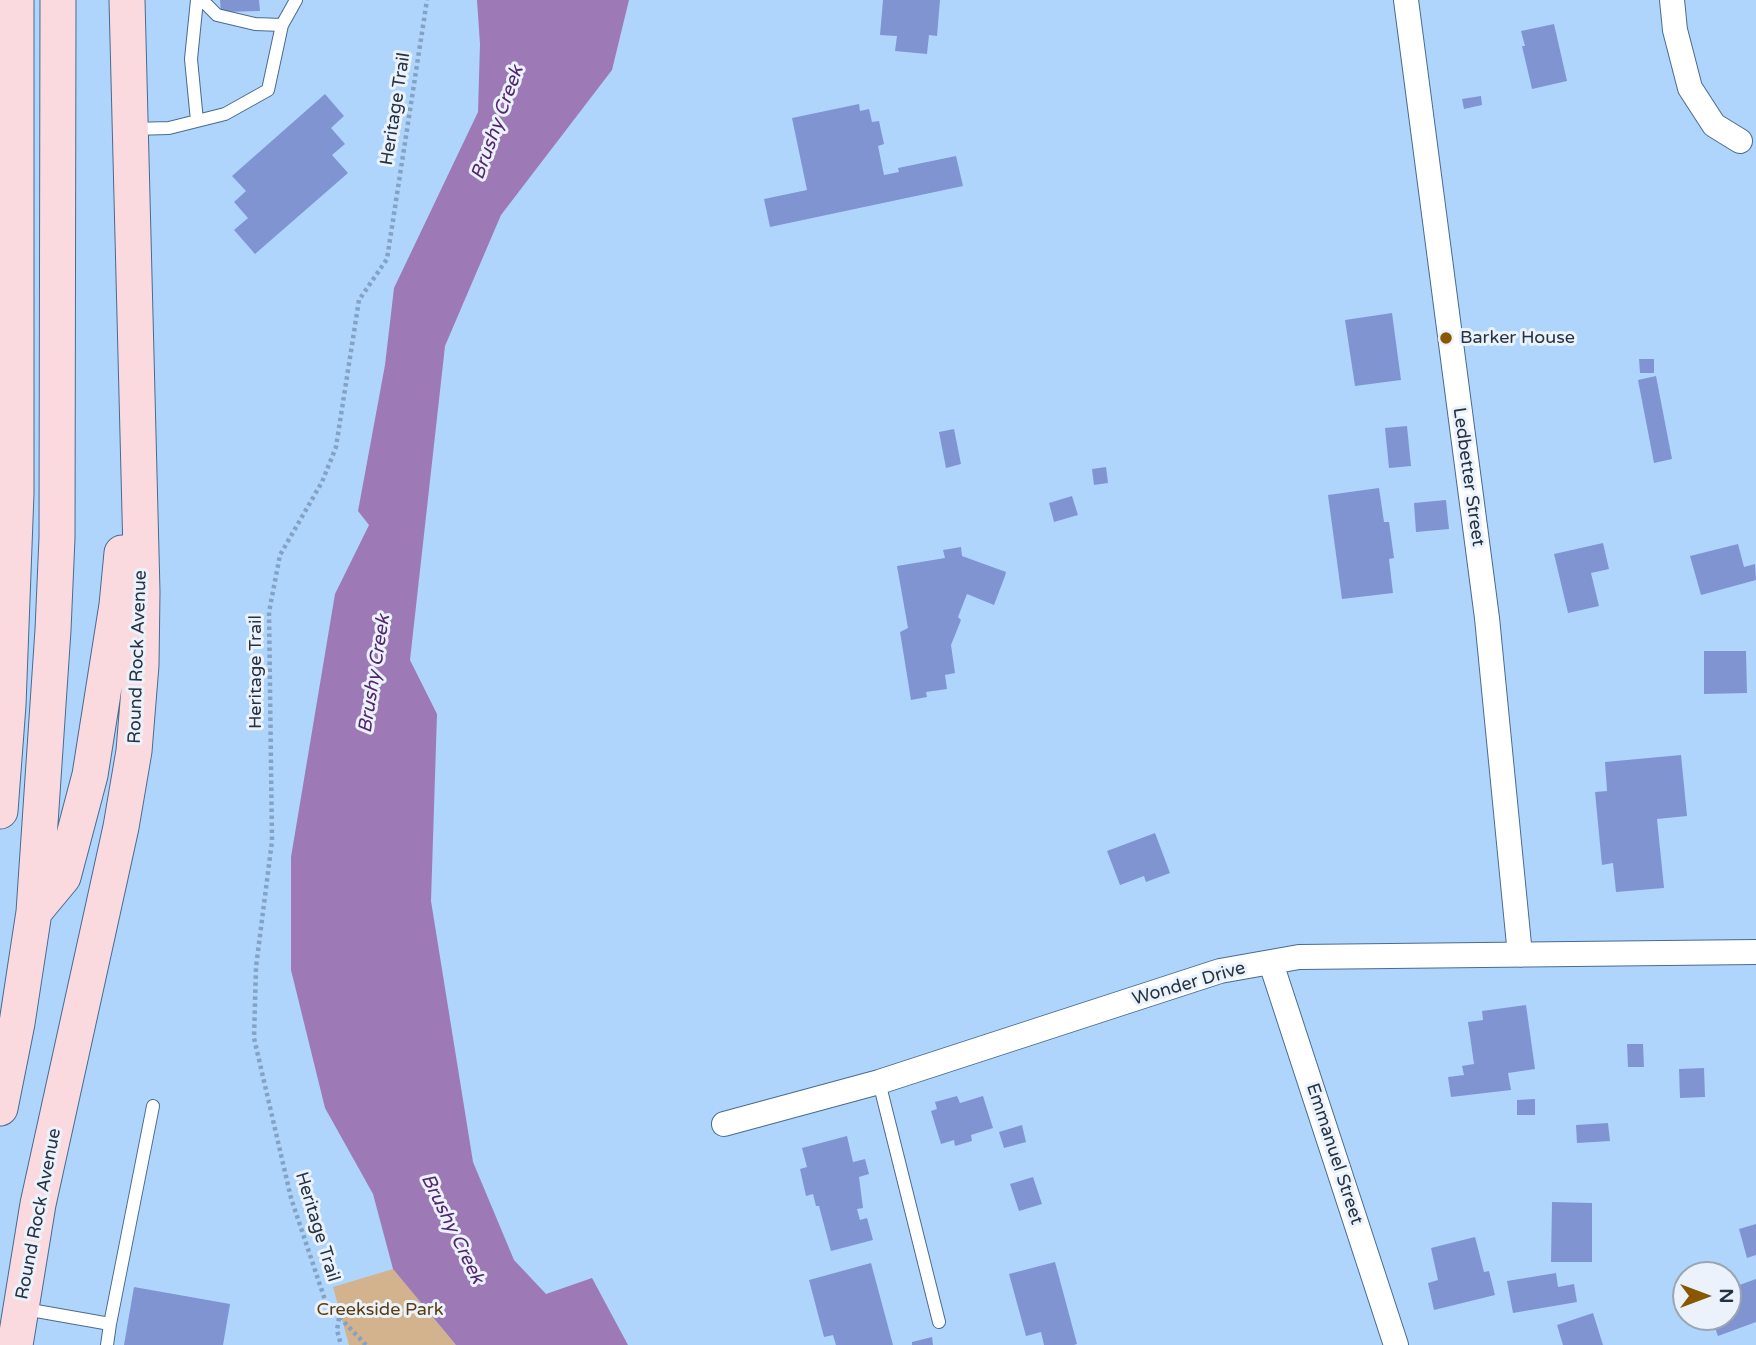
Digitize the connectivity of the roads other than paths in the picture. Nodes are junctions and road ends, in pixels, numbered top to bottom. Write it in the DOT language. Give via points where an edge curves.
graph roads {
  1 [pos="16,0"];
  2 [pos="58,0"];
  3 [pos="127,0"];
  4 [pos="199,0"];
  5 [pos="296,0"];
  6 [pos="1406,0"];
  7 [pos="1672,0"];
  8 [pos="282,25"];
  9 [pos="197,121"];
  10 [pos="129,129"];
  11 [pos="1740,141"];
  12 [pos="140,464"];
  13 [pos="0,811"];
  14 [pos="34,912"];
  15 [pos="1756,951"];
  16 [pos="1520,955"];
  17 [pos="1271,962"];
  18 [pos="878,1082"];
  19 [pos="153,1106"];
  20 [pos="0,1108"];
  21 [pos="724,1124"];
  22 [pos="21,1309"];
  23 [pos="939,1322"];
  24 [pos="110,1324"];
  25 [pos="15,1345"];
  26 [pos="107,1345"];
  27 [pos="1396,1345"];
  1 -- 13 [label="main road" via="16,493"];
  2 -- 14 [label="main road" via="57,538"];
  3 -- 10 [label="main road, Round Rock Avenue"];
  4 -- 8 [label="lane" via="216,15"];
  4 -- 9 [label="lane" via="191,59"];
  5 -- 8 [label="lane"];
  6 -- 16 [label="street, Ledbetter Street" via="1487,618"];
  7 -- 11 [label="street" via="1690,88 1714,125"];
  8 -- 9 [label="lane" via="268,90 225,114"];
  9 -- 10 [label="lane" via="169,128"];
  10 -- 12 [label="main road, Round Rock Avenue"];
  12 -- 14 [label="main road" via="124,531 90,775 63,877"];
  12 -- 22 [label="main road, Round Rock Avenue" via="141,665 134,751 38,1204"];
  14 -- 20 [label="main road"];
  15 -- 16 [label="street, Wonder Drive"];
  16 -- 17 [label="street, Wonder Drive" via="1299,957"];
  17 -- 18 [label="street, Wonder Drive" via="1220,971"];
  17 -- 27 [label="street, Emmanuel Street"];
  18 -- 21 [label="street, Wonder Drive"];
  18 -- 23 [label="lane"];
  19 -- 24 [label="lane"];
  22 -- 24 [label="lane"];
  22 -- 25 [label="main road, Round Rock Avenue"];
  24 -- 26 [label="lane"];
}
